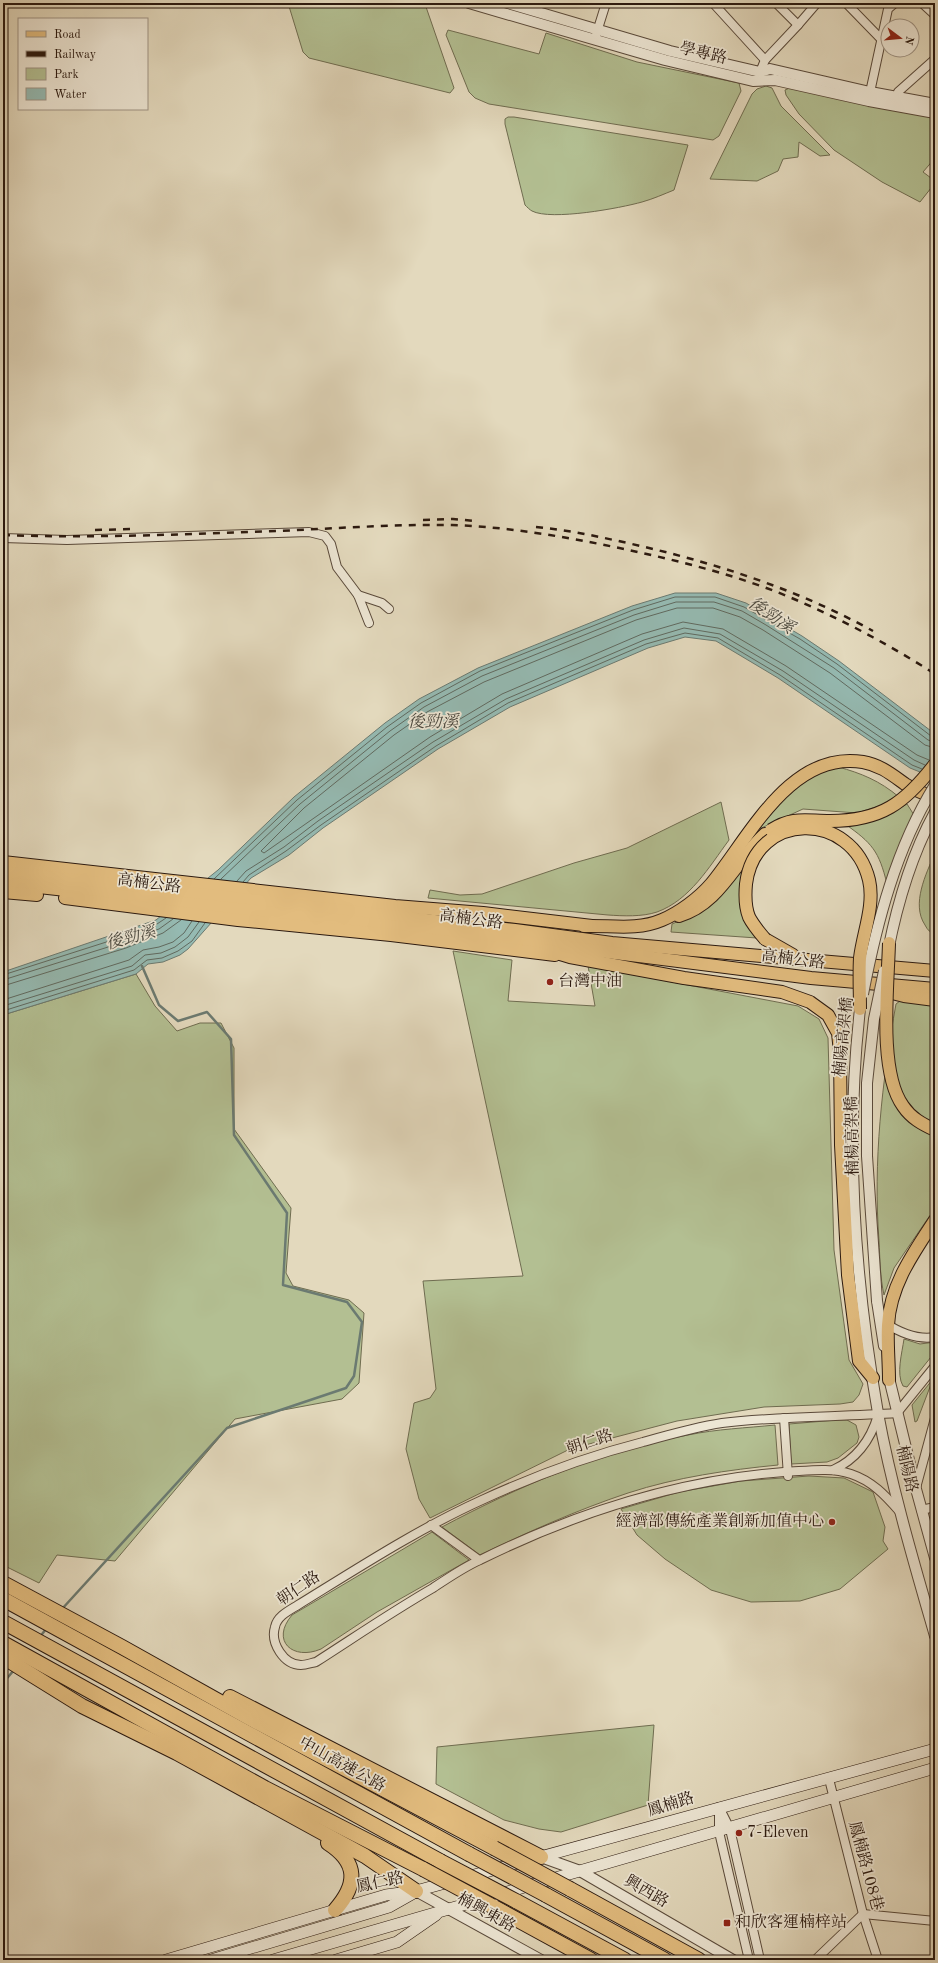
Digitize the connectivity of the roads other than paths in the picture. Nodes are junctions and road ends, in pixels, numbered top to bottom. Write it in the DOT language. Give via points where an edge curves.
graph roads {
  1 [pos="469,3"];
  2 [pos="507,3"];
  3 [pos="606,3"];
  4 [pos="776,3"];
  5 [pos="817,3"];
  6 [pos="846,3"];
  7 [pos="894,3"];
  8 [pos="922,3"];
  9 [pos="717,5"];
  10 [pos="526,6"];
  11 [pos="935,15"];
  12 [pos="521,18"];
  13 [pos="886,18"];
  14 [pos="798,25"];
  15 [pos="598,29"];
  16 [pos="880,38"];
  17 [pos="595,40"];
  18 [pos="880,44"];
  19 [pos="935,59"];
  20 [pos="765,60"];
  21 [pos="760,72"];
  22 [pos="869,97"];
  23 [pos="896,101"];
  24 [pos="935,104"];
  25 [pos="935,113"];
  26 [pos="3,538"];
  27 [pos="358,595"];
  28 [pos="389,609"];
  29 [pos="369,623"];
  30 [pos="935,764"];
  31 [pos="935,785"];
  32 [pos="935,798"];
  33 [pos="935,812"];
  34 [pos="3,862"];
  35 [pos="3,872"];
  36 [pos="3,883"];
  37 [pos="3,892"];
  38 [pos="165,907"];
  39 [pos="518,917"];
  40 [pos="663,920"];
  41 [pos="592,926"];
  42 [pos="554,928"];
  43 [pos="515,940"];
  44 [pos="590,940"];
  45 [pos="889,942"];
  46 [pos="571,952"];
  47 [pos="801,959"];
  48 [pos="935,972"];
  49 [pos="856,983"];
  50 [pos="935,989"];
  51 [pos="935,1000"];
  52 [pos="860,1009"];
  53 [pos="935,1130"];
  54 [pos="935,1220"];
  55 [pos="862,1305"];
  56 [pos="884,1322"];
  57 [pos="935,1337"];
  58 [pos="935,1366"];
  59 [pos="873,1378"];
  60 [pos="889,1380"];
  61 [pos="896,1413"];
  62 [pos="878,1414"];
  63 [pos="784,1418"];
  64 [pos="935,1418"];
  65 [pos="833,1470"];
  66 [pos="788,1474"];
  67 [pos="916,1489"];
  68 [pos="935,1507"];
  69 [pos="922,1510"];
  70 [pos="900,1511"];
  71 [pos="432,1525"];
  72 [pos="934,1552"];
  73 [pos="479,1560"];
  74 [pos="3,1584"];
  75 [pos="3,1599"];
  76 [pos="54,1619"];
  77 [pos="3,1622"];
  78 [pos="935,1636"];
  79 [pos="3,1643"];
  80 [pos="122,1647"];
  81 [pos="18,1660"];
  82 [pos="935,1749"];
  83 [pos="935,1768"];
  84 [pos="829,1779"];
  85 [pos="260,1797"];
  86 [pos="832,1798"];
  87 [pos="718,1808"];
  88 [pos="730,1829"];
  89 [pos="719,1832"];
  90 [pos="541,1857"];
  91 [pos="580,1871"];
  92 [pos="416,1891"];
  93 [pos="447,1908"];
  94 [pos="335,1910"];
  95 [pos="863,1914"];
  96 [pos="935,1921"];
  97 [pos="166,1960"];
  98 [pos="211,1960"];
  99 [pos="273,1960"];
  100 [pos="336,1960"];
  101 [pos="541,1960"];
  102 [pos="591,1960"];
  103 [pos="625,1960"];
  104 [pos="665,1960"];
  105 [pos="699,1960"];
  106 [pos="733,1960"];
  107 [pos="749,1960"];
  108 [pos="760,1960"];
  109 [pos="816,1960"];
  110 [pos="878,1960"];
  1 -- 12 [label="street, 學專路"];
  2 -- 10 [label="street, 學專路"];
  3 -- 15 [label="street"];
  4 -- 14 [label="street"];
  5 -- 14 [label="street"];
  6 -- 16 [label="street"];
  7 -- 13 [label="street" via="888,9"];
  8 -- 11 [label="street"];
  9 -- 20 [label="street"];
  10 -- 12 [label="street"];
  10 -- 15 [label="street, 學專路"];
  12 -- 17 [label="street, 學專路"];
  14 -- 20 [label="street"];
  15 -- 17 [label="street"];
  15 -- 21 [label="street, 學專路" via="670,51"];
  17 -- 22 [label="street, 學專路" via="753,81 775,80"];
  18 -- 22 [label="street"];
  19 -- 23 [label="street" via="898,92"];
  20 -- 21 [label="street"];
  21 -- 22 [label="street, 學專路" via="770,70"];
  22 -- 23 [label="street, 學專路"];
  23 -- 24 [label="street, 學專路"];
  23 -- 25 [label="street, 學專路"];
  26 -- 27 [label="street" via="67,540 318,533 326,536 331,544 337,567"];
  27 -- 28 [label="street" via="382,603"];
  27 -- 29 [label="street"];
  30 -- 40 [label="main road, bridge" via="911,792 883,812 869,817 843,820 792,820 779,825 752,846 718,891 708,900 690,912"];
  31 -- 52 [label="street, 楠陽高架橋, bridge" via="907,840 890,885 870,956"];
  32 -- 40 [label="main road" via="905,784 888,771 870,764 845,761 815,769 793,783 774,801 710,885"];
  33 -- 45 [label="street, 楠楊高架橋, bridge" via="913,864"];
  34 -- 39 [label="main road, 高楠公路" via="395,906"];
  35 -- 43 [label="main road, 高楠公路" via="256,900"];
  36 -- 38 [label="main road, 高楠公路"];
  37 -- 38 [label="main road, 高楠公路"];
  38 -- 43 [label="main road, 高楠公路" via="248,911"];
  38 -- 43 [label="main road, 高楠公路" via="238,920"];
  39 -- 41 [label="main road, 高楠公路"];
  39 -- 42 [label="main road"];
  40 -- 41 [label="main road" via="629,928"];
  41 -- 42 [label="main road"];
  42 -- 43 [label="main road"];
  42 -- 44 [label="main road"];
  43 -- 44 [label="main road, 高楠公路"];
  43 -- 46 [label="main road, 高楠公路"];
  43 -- 46 [label="main road" via="542,949"];
  44 -- 47 [label="main road, 高楠公路"];
  45 -- 53 [label="main road, bridge" via="888,1024 892,1080 903,1106 912,1116"];
  45 -- 56 [label="street, 楠楊高架橋, bridge" via="874,1019 867,1083 867,1156 877,1301"];
  46 -- 49 [label="main road, 高楠公路"];
  46 -- 59 [label="main road" via="684,978 782,992 810,1002 828,1015 838,1033 840,1052 841,1145 848,1275 859,1361"];
  47 -- 48 [label="main road, 高楠公路"];
  47 -- 52 [label="main road, bridge" via="765,939 750,918 745,893 750,868 760,850 775,836 798,829 822,830 840,837 855,850 865,867 869,881 870,900 860,958"];
  49 -- 50 [label="main road, 高楠公路"];
  49 -- 51 [label="main road" via="904,996"];
  52 -- 55 [label="street, 楠陽高架橋" via="853,1132"];
  54 -- 56 [label="main road" via="901,1276"];
  55 -- 59 [label="street, 楠陽路"];
  56 -- 57 [label="street" via="914,1336"];
  56 -- 60 [label="main road"];
  58 -- 61 [label="street"];
  59 -- 62 [label="street, 楠陽路"];
  60 -- 61 [label="street, 楠陽路"];
  61 -- 62 [label="street, 朝仁路"];
  61 -- 67 [label="street, 楠陽路"];
  62 -- 63 [label="street, 朝仁路"];
  62 -- 65 [label="street" via="874,1430 866,1443 854,1457"];
  62 -- 70 [label="street, 楠陽路"];
  63 -- 66 [label="street"];
  63 -- 71 [label="street, 朝仁路" via="721,1423 602,1452 482,1500"];
  64 -- 67 [label="street"];
  65 -- 66 [label="street, 朝仁路"];
  65 -- 70 [label="street, 朝仁路" via="871,1484"];
  66 -- 73 [label="street, 朝仁路" via="741,1475 681,1486 625,1501"];
  67 -- 69 [label="street, 楠陽路"];
  68 -- 69 [label="street"];
  69 -- 72 [label="street, 楠陽路"];
  70 -- 78 [label="street, 楠陽路"];
  71 -- 73 [label="street"];
  71 -- 73 [label="street, 朝仁路" via="284,1614 275,1626 274,1638 278,1650 287,1660 300,1665 316,1662"];
  74 -- 76 [label="highway"];
  75 -- 76 [label="highway, 中山高速公路"];
  76 -- 80 [label="highway"];
  76 -- 104 [label="highway, 中山高速公路, bridge" via="469,1854"];
  77 -- 103 [label="highway, bridge"];
  79 -- 81 [label="highway"];
  80 -- 90 [label="highway" via="245,1704"];
  80 -- 105 [label="highway, bridge"];
  81 -- 85 [label="highway" via="82,1706"];
  81 -- 102 [label="highway, bridge" via="423,1869"];
  82 -- 84 [label="main road, 鳳楠路"];
  83 -- 86 [label="main road"];
  84 -- 86 [label="street, 鳳楠路108巷"];
  84 -- 87 [label="main road, 鳳楠路"];
  85 -- 92 [label="highway" via="365,1856"];
  85 -- 94 [label="highway" via="343,1854 351,1874 350,1890"];
  86 -- 88 [label="main road"];
  86 -- 95 [label="street, 鳳楠路108巷"];
  87 -- 88 [label="street"];
  87 -- 89 [label="street"];
  87 -- 90 [label="main road, 鳳楠路"];
  88 -- 89 [label="main road"];
  88 -- 108 [label="street"];
  89 -- 91 [label="main road"];
  89 -- 107 [label="street"];
  90 -- 91 [label="street, 興西路"];
  90 -- 92 [label="main road, 鳳楠路"];
  91 -- 93 [label="main road"];
  91 -- 106 [label="street, 興西路"];
  92 -- 93 [label="street, 楠興東路"];
  92 -- 94 [label="main road, 鳳仁路" via="386,1895"];
  92 -- 98 [label="main road, 鳳仁路" via="389,1907"];
  93 -- 99 [label="main road"];
  93 -- 100 [label="main road" via="397,1942"];
  93 -- 101 [label="street, 楠興東路"];
  94 -- 97 [label="main road, 鳳仁路"];
  95 -- 96 [label="street"];
  95 -- 109 [label="street"];
  95 -- 110 [label="street, 鳳楠路108巷"];
}
